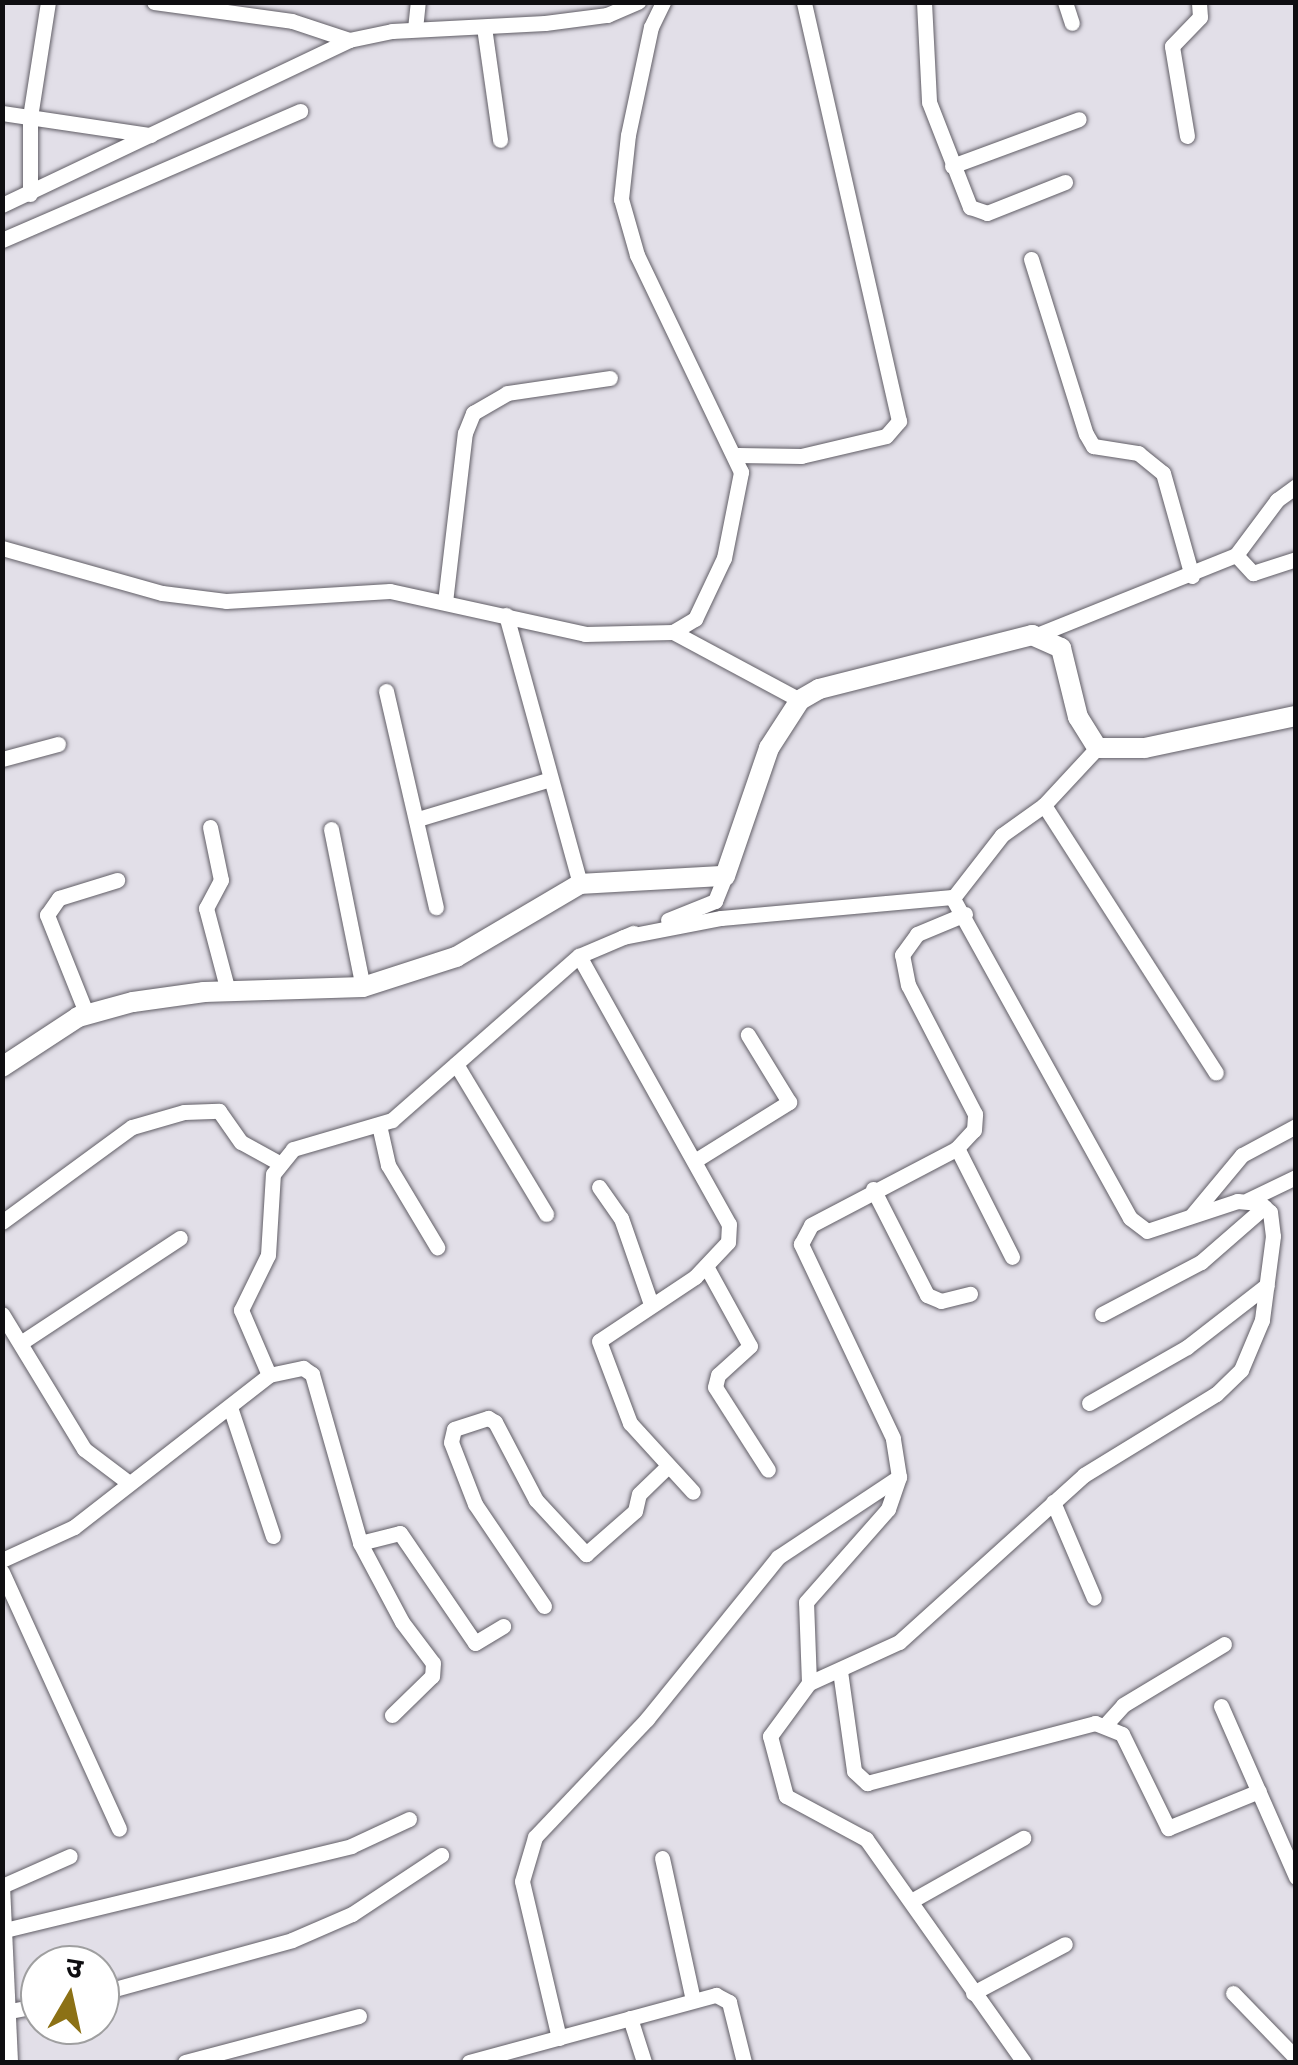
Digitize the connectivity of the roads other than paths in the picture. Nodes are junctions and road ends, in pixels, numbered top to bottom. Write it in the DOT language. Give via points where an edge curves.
graph roads {
  1 [pos="48,2"];
  2 [pos="154,2"];
  3 [pos="290,2"];
  4 [pos="418,2"];
  5 [pos="638,2"];
  6 [pos="663,2"];
  7 [pos="804,2"];
  8 [pos="924,2"];
  9 [pos="1065,2"];
  10 [pos="1199,2"];
  11 [pos="292,21"];
  12 [pos="1072,24"];
  13 [pos="484,27"];
  14 [pos="415,29"];
  15 [pos="350,40"];
  16 [pos="300,111"];
  17 [pos="2,112"];
  18 [pos="30,117"];
  19 [pos="1079,120"];
  20 [pos="150,136"];
  21 [pos="1187,136"];
  22 [pos="500,140"];
  23 [pos="952,166"];
  24 [pos="1065,182"];
  25 [pos="30,194"];
  26 [pos="2,205"];
  27 [pos="2,240"];
  28 [pos="1031,260"];
  29 [pos="610,378"];
  30 [pos="738,455"];
  31 [pos="1296,486"];
  32 [pos="2,548"];
  33 [pos="1236,556"];
  34 [pos="1296,559"];
  35 [pos="1192,576"];
  36 [pos="445,602"];
  37 [pos="506,614"];
  38 [pos="673,632"];
  39 [pos="1036,636"];
  40 [pos="386,690"];
  41 [pos="800,700"];
  42 [pos="1296,716"];
  43 [pos="58,744"];
  44 [pos="1098,748"];
  45 [pos="2,759"];
  46 [pos="547,780"];
  47 [pos="1044,804"];
  48 [pos="418,819"];
  49 [pos="210,827"];
  50 [pos="330,828"];
  51 [pos="725,876"];
  52 [pos="116,880"];
  53 [pos="580,884"];
  54 [pos="953,898"];
  55 [pos="436,908"];
  56 [pos="965,914"];
  57 [pos="623,936"];
  58 [pos="579,956"];
  59 [pos="363,987"];
  60 [pos="228,991"];
  61 [pos="87,1015"];
  62 [pos="748,1035"];
  63 [pos="456,1064"];
  64 [pos="2,1068"];
  65 [pos="1216,1074"];
  66 [pos="379,1125"];
  67 [pos="1296,1126"];
  68 [pos="957,1148"];
  69 [pos="696,1160"];
  70 [pos="279,1164"];
  71 [pos="1296,1177"];
  72 [pos="599,1187"];
  73 [pos="873,1188"];
  74 [pos="1248,1200"];
  75 [pos="1264,1206"];
  76 [pos="546,1214"];
  77 [pos="1192,1215"];
  78 [pos="2,1222"];
  79 [pos="180,1238"];
  80 [pos="437,1247"];
  81 [pos="1012,1257"];
  82 [pos="706,1266"];
  83 [pos="1267,1284"];
  84 [pos="970,1294"];
  85 [pos="651,1304"];
  86 [pos="2,1314"];
  87 [pos="1102,1314"];
  88 [pos="22,1342"];
  89 [pos="269,1375"];
  90 [pos="1090,1403"];
  91 [pos="230,1407"];
  92 [pos="667,1466"];
  93 [pos="768,1470"];
  94 [pos="900,1477"];
  95 [pos="129,1483"];
  96 [pos="693,1492"];
  97 [pos="1054,1502"];
  98 [pos="272,1536"];
  99 [pos="360,1543"];
  100 [pos="2,1560"];
  101 [pos="2,1572"];
  102 [pos="1094,1598"];
  103 [pos="544,1606"];
  104 [pos="503,1626"];
  105 [pos="1224,1644"];
  106 [pos="840,1671"];
  107 [pos="809,1683"];
  108 [pos="1221,1706"];
  109 [pos="392,1715"];
  110 [pos="1107,1723"];
  111 [pos="1259,1792"];
  112 [pos="409,1819"];
  113 [pos="119,1829"];
  114 [pos="1023,1838"];
  115 [pos="70,1856"];
  116 [pos="441,1856"];
  117 [pos="662,1858"];
  118 [pos="1296,1877"];
  119 [pos="3,1886"];
  120 [pos="911,1901"];
  121 [pos="9,1929"];
  122 [pos="1064,1944"];
  123 [pos="120,1987"];
  124 [pos="972,1993"];
  125 [pos="1233,1993"];
  126 [pos="694,2000"];
  127 [pos="20,2009"];
  128 [pos="10,2011"];
  129 [pos="360,2016"];
  130 [pos="630,2018"];
  131 [pos="559,2038"];
  132 [pos="7,2056"];
  133 [pos="1296,2058"];
  134 [pos="185,2062"];
  135 [pos="469,2062"];
  136 [pos="644,2062"];
  137 [pos="744,2062"];
  138 [pos="1024,2062"];
  1 -- 18 [label="street"];
  2 -- 11 [label="street"];
  3 -- 11 [label="street"];
  4 -- 14 [label="street"];
  5 -- 13 [label="street" via="606,15"];
  6 -- 30 [label="street" via="651,26 621,199 637,256"];
  7 -- 30 [label="street" via="899,421 886,436 801,456"];
  8 -- 23 [label="street" via="930,102"];
  9 -- 12 [label="street"];
  10 -- 21 [label="street" via="1200,17 1172,46"];
  11 -- 15 [label="street"];
  13 -- 14 [label="street"];
  13 -- 22 [label="street"];
  14 -- 15 [label="street"];
  15 -- 20 [label="street"];
  16 -- 27 [label="street"];
  17 -- 18 [label="street"];
  18 -- 20 [label="street"];
  18 -- 25 [label="street"];
  19 -- 23 [label="street"];
  20 -- 25 [label="street"];
  23 -- 24 [label="street" via="977,212"];
  25 -- 26 [label="street"];
  28 -- 35 [label="street" via="1086,434 1093,446 1138,453 1163,474"];
  29 -- 36 [label="street" via="507,393 473,414"];
  30 -- 38 [label="street" via="740,490 724,558 695,619"];
  31 -- 33 [label="street" via="1277,500"];
  32 -- 36 [label="street" via="162,594 226,602 352,591"];
  33 -- 34 [label="street" via="1253,573"];
  33 -- 35 [label="street"];
  35 -- 39 [label="street"];
  36 -- 37 [label="street"];
  37 -- 38 [label="street" via="585,634"];
  37 -- 46 [label="street"];
  38 -- 41 [label="street"];
  39 -- 41 [label="street" via="820,688"];
  39 -- 44 [label="street" via="1061,648 1078,718"];
  40 -- 48 [label="street"];
  41 -- 51 [label="street" via="769,748"];
  42 -- 44 [label="street" via="1145,748"];
  43 -- 45 [label="street"];
  44 -- 47 [label="street"];
  46 -- 48 [label="street"];
  46 -- 53 [label="street"];
  47 -- 54 [label="street" via="1002,835"];
  47 -- 65 [label="street"];
  48 -- 55 [label="street"];
  49 -- 60 [label="street" via="222,880 206,908"];
  50 -- 59 [label="street"];
  51 -- 53 [label="street"];
  51 -- 57 [label="street" via="706,907"];
  52 -- 61 [label="street" via="58,898 47,915"];
  53 -- 59 [label="street" via="456,957"];
  54 -- 56 [label="street"];
  54 -- 57 [label="street" via="732,916"];
  56 -- 68 [label="street" via="917,934 902,955 908,985 975,1114 974,1130"];
  56 -- 77 [label="street" via="986,966 1130,1218 1147,1231"];
  57 -- 58 [label="street"];
  58 -- 63 [label="street"];
  58 -- 69 [label="street"];
  59 -- 60 [label="street"];
  60 -- 61 [label="street" via="133,1002"];
  61 -- 64 [label="street"];
  62 -- 69 [label="street" via="789,1102"];
  63 -- 66 [label="street"];
  63 -- 76 [label="street"];
  66 -- 70 [label="street" via="314,1138"];
  66 -- 80 [label="street" via="388,1165"];
  67 -- 77 [label="street" via="1242,1155"];
  68 -- 73 [label="street"];
  68 -- 81 [label="street"];
  69 -- 82 [label="street" via="730,1234"];
  70 -- 78 [label="street" via="242,1142 219,1111 184,1112 111,1140"];
  70 -- 89 [label="street" via="270,1186 268,1254 241,1310"];
  71 -- 74 [label="street"];
  72 -- 85 [label="street" via="621,1218"];
  73 -- 84 [label="street" via="927,1296 941,1301"];
  73 -- 94 [label="street" via="811,1226 801,1244 893,1438"];
  74 -- 75 [label="street"];
  74 -- 77 [label="street"];
  75 -- 83 [label="street" via="1273,1236"];
  75 -- 87 [label="street" via="1201,1262"];
  79 -- 88 [label="street"];
  82 -- 85 [label="street"];
  82 -- 93 [label="street" via="750,1346 718,1375 715,1387"];
  83 -- 90 [label="street" via="1188,1346"];
  83 -- 97 [label="street" via="1262,1320 1241,1370 1216,1394 1118,1450"];
  85 -- 92 [label="street" via="604,1333 598,1350 630,1423"];
  86 -- 88 [label="street"];
  88 -- 95 [label="street" via="84,1449"];
  89 -- 91 [label="street"];
  89 -- 99 [label="street" via="303,1368 312,1374"];
  91 -- 95 [label="street"];
  91 -- 98 [label="street"];
  92 -- 96 [label="street"];
  92 -- 103 [label="street" via="639,1494 636,1510 586,1554 536,1500 494,1422 454,1429 451,1442 475,1504"];
  94 -- 107 [label="street" via="888,1509 806,1602"];
  94 -- 131 [label="street" via="778,1558 647,1719 535,1837 522,1881"];
  95 -- 100 [label="street" via="49,1544"];
  97 -- 102 [label="street"];
  97 -- 106 [label="street" via="899,1642"];
  99 -- 104 [label="street" via="400,1533 475,1643"];
  99 -- 109 [label="street" via="402,1622 433,1663 432,1676"];
  101 -- 113 [label="street"];
  105 -- 110 [label="street" via="1123,1704"];
  106 -- 107 [label="street"];
  106 -- 110 [label="street" via="854,1771 867,1784"];
  107 -- 120 [label="street" via="770,1736 778,1781 786,1796 866,1839"];
  108 -- 111 [label="street"];
  110 -- 111 [label="street" via="1122,1734 1168,1828"];
  111 -- 118 [label="street"];
  112 -- 121 [label="street" via="351,1846"];
  114 -- 120 [label="street"];
  115 -- 119 [label="street"];
  116 -- 123 [label="street" via="352,1914 292,1940"];
  117 -- 126 [label="street"];
  119 -- 121 [label="street"];
  120 -- 124 [label="street"];
  121 -- 128 [label="street"];
  122 -- 124 [label="street"];
  124 -- 138 [label="street"];
  125 -- 133 [label="street"];
  126 -- 130 [label="street"];
  126 -- 137 [label="street" via="724,1996"];
  127 -- 128 [label="street"];
  128 -- 132 [label="street"];
  129 -- 134 [label="street"];
  130 -- 131 [label="street"];
  130 -- 136 [label="street"];
  131 -- 135 [label="street"];
}
